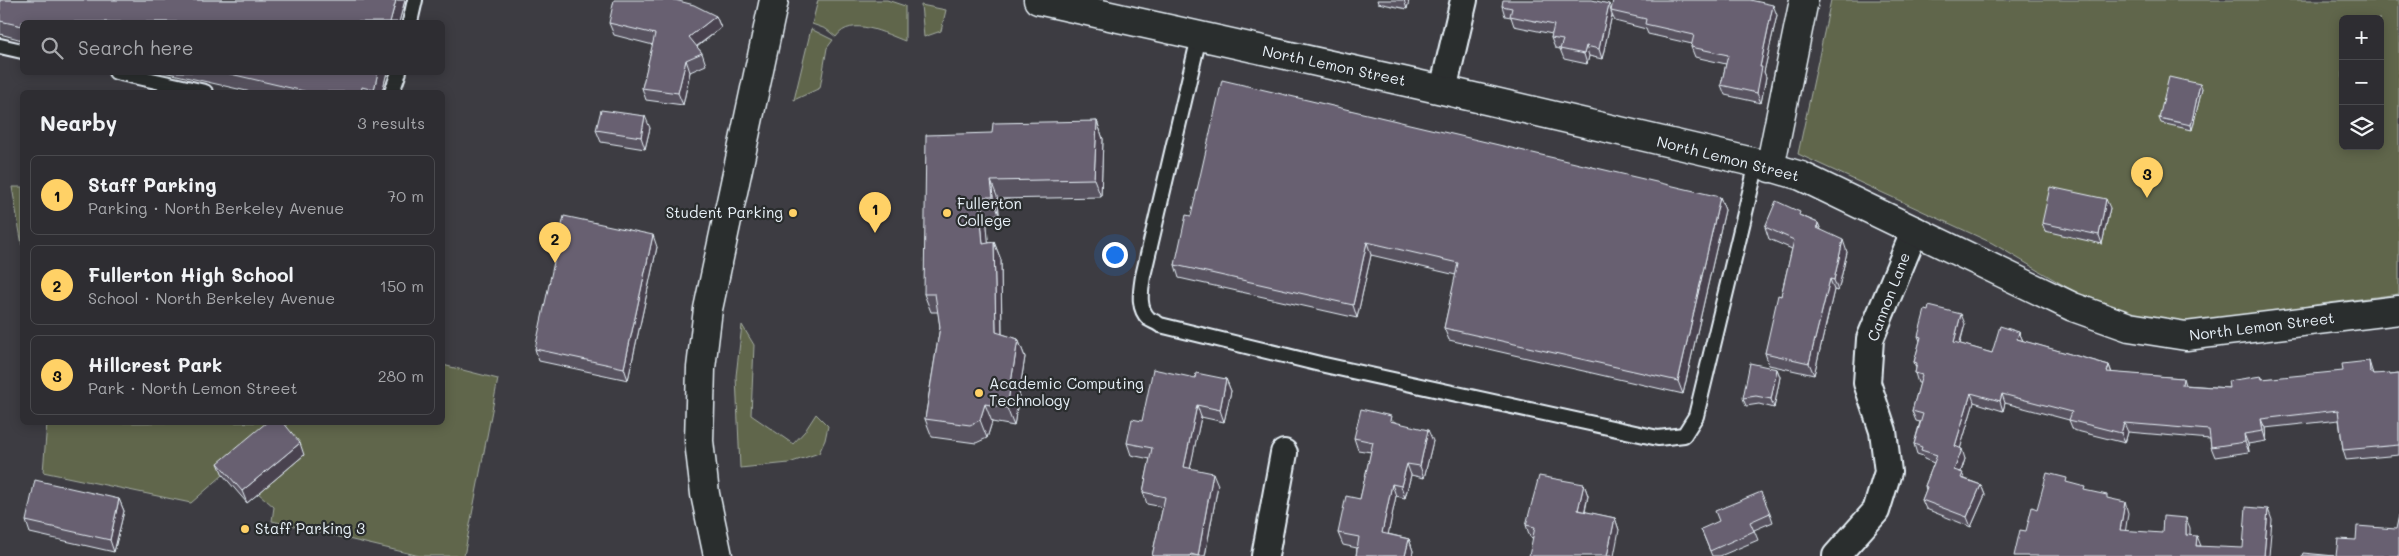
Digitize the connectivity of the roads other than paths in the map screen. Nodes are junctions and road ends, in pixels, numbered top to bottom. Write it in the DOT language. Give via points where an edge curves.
graph roads {
  1 [pos="415,0"];
  2 [pos="774,0"];
  3 [pos="1038,0"];
  4 [pos="1464,0"];
  5 [pos="1804,0"];
  6 [pos="410,20"];
  7 [pos="1199,37"];
  8 [pos="0,46"];
  9 [pos="20,51"];
  10 [pos="129,75"];
  11 [pos="398,75"];
  12 [pos="196,90"];
  13 [pos="393,90"];
  14 [pos="1443,90"];
  15 [pos="1764,165"];
  16 [pos="1915,230"];
  17 [pos="2399,310"];
  18 [pos="1284,453"];
  19 [pos="718,556"];
  20 [pos="1265,556"];
  21 [pos="1836,556"];
  1 -- 6 [label="lane"];
  2 -- 19 [label="street" via="708,309 700,368 699,441 704,494"];
  3 -- 7 [label="street, North Lemon Street"];
  4 -- 14 [label="street"];
  5 -- 15 [label="street"];
  7 -- 14 [label="street, North Lemon Street"];
  7 -- 15 [label="lane" via="1143,276 1139,297 1142,305 1148,318 1160,325 1330,366 1658,438 1684,435 1696,416"];
  8 -- 9 [label="lane"];
  10 -- 12 [label="lane"];
  11 -- 13 [label="lane"];
  14 -- 15 [label="street, North Lemon Street"];
  15 -- 16 [label="street, North Lemon Street" via="1801,176"];
  16 -- 17 [label="street, North Lemon Street" via="2073,307 2129,327 2186,336"];
  16 -- 21 [label="street, Cannon Lane" via="1870,339 1867,382 1883,430 1888,472 1876,511"];
  18 -- 20 [label="street"];
}
